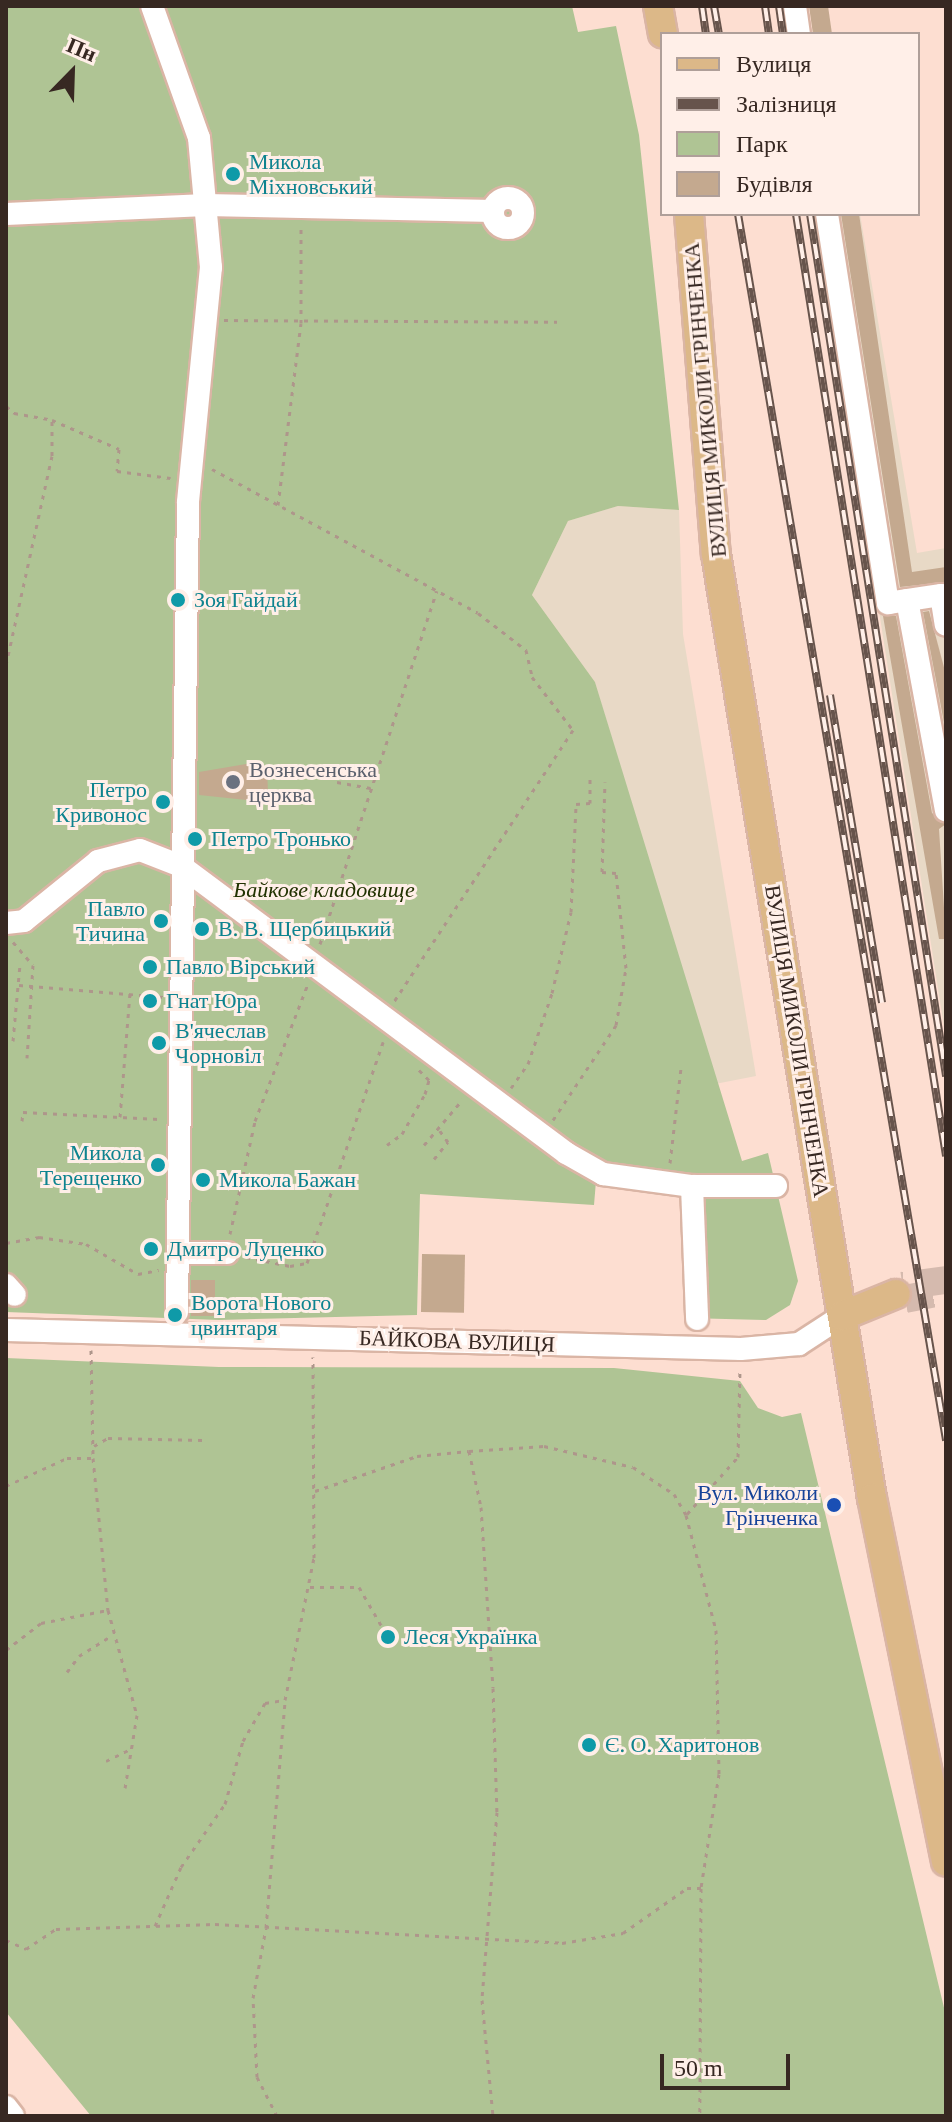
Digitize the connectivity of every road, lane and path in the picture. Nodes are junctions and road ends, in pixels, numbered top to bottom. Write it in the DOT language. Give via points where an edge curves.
graph roads {
  1 [pos="152,6"];
  2 [pos="658,6"];
  3 [pos="795,6"];
  4 [pos="663,32"];
  5 [pos="799,32"];
  6 [pos="206,205"];
  7 [pos="301,207"];
  8 [pos="493,211"];
  9 [pos="6,214"];
  10 [pos="689,216"];
  11 [pos="827,216"];
  12 [pos="208,320"];
  13 [pos="557,322"];
  14 [pos="301,323"];
  15 [pos="6,406"];
  16 [pos="52,420"];
  17 [pos="193,459"];
  18 [pos="154,476"];
  19 [pos="278,505"];
  20 [pos="437,591"];
  21 [pos="907,600"];
  22 [pos="946,625"];
  23 [pos="6,665"];
  24 [pos="590,777"];
  25 [pos="337,782"];
  26 [pos="605,782"];
  27 [pos="370,788"];
  28 [pos="946,810"];
  29 [pos="181,866"];
  30 [pos="6,923"];
  31 [pos="6,932"];
  32 [pos="20,964"];
  33 [pos="313,965"];
  34 [pos="19,985"];
  35 [pos="33,986"];
  36 [pos="130,993"];
  37 [pos="168,998"];
  38 [pos="383,1018"];
  39 [pos="13,1041"];
  40 [pos="397,1048"];
  41 [pos="27,1058"];
  42 [pos="407,1059"];
  43 [pos="681,1068"];
  44 [pos="473,1084"];
  45 [pos="499,1104"];
  46 [pos="120,1117"];
  47 [pos="167,1120"];
  48 [pos="22,1121"];
  49 [pos="440,1131"];
  50 [pos="542,1136"];
  51 [pos="387,1145"];
  52 [pos="424,1145"];
  53 [pos="434,1159"];
  54 [pos="670,1162"];
  55 [pos="692,1186"];
  56 [pos="776,1186"];
  57 [pos="6,1243"];
  58 [pos="227,1253"];
  59 [pos="178,1261"];
  60 [pos="896,1294"];
  61 [pos="842,1316"];
  62 [pos="697,1319"];
  63 [pos="177,1322"];
  64 [pos="6,1330"];
  65 [pos="92,1333"];
  66 [pos="313,1337"];
  67 [pos="741,1349"];
  68 [pos="203,1440"];
  69 [pos="94,1446"];
  70 [pos="469,1451"];
  71 [pos="93,1458"];
  72 [pos="6,1486"];
  73 [pos="315,1491"];
  74 [pos="686,1515"];
  75 [pos="310,1587"];
  76 [pos="108,1610"];
  77 [pos="112,1635"];
  78 [pos="388,1637"];
  79 [pos="6,1650"];
  80 [pos="67,1672"];
  81 [pos="285,1700"];
  82 [pos="131,1749"];
  83 [pos="106,1761"];
  84 [pos="125,1788"];
  85 [pos="946,1862"];
  86 [pos="701,1888"];
  87 [pos="155,1926"];
  88 [pos="266,1928"];
  89 [pos="491,1938"];
  90 [pos="6,1940"];
  91 [pos="6,2107"];
  92 [pos="13,2116"];
  93 [pos="277,2116"];
  94 [pos="493,2116"];
  95 [pos="700,2116"];
  1 -- 6 [label="street" via="199,138"];
  2 -- 4 [label="main road"];
  3 -- 5 [label="street"];
  6 -- 7 [label="street"];
  6 -- 9 [label="street"];
  6 -- 12 [label="street"];
  7 -- 8 [label="street"];
  7 -- 14 [label="path"];
  10 -- 61 [label="main road, ВУЛИЦЯ МИКОЛИ ГРІНЧЕНКА" via="716,554"];
  11 -- 21 [label="street" via="888,603"];
  12 -- 14 [label="path"];
  12 -- 17 [label="street"];
  13 -- 14 [label="path"];
  14 -- 19 [label="path"];
  15 -- 16 [label="path" via="14,413"];
  16 -- 18 [label="path" via="119,449 117,471"];
  16 -- 23 [label="path" via="52,456"];
  17 -- 19 [label="path"];
  17 -- 29 [label="street"];
  19 -- 20 [label="path"];
  20 -- 27 [label="path"];
  20 -- 38 [label="path" via="478,613 526,650 532,677 573,730"];
  21 -- 22 [label="street" via="941,595"];
  21 -- 28 [label="street"];
  24 -- 45 [label="path" via="590,803 576,804 571,912 542,1032 528,1064"];
  25 -- 27 [label="path"];
  26 -- 50 [label="path" via="602,872 616,873 626,968 618,1011 590,1069"];
  27 -- 33 [label="path"];
  29 -- 30 [label="street" via="140,850 98,861 24,921"];
  29 -- 33 [label="street"];
  29 -- 59 [label="street"];
  31 -- 35 [label="path" via="33,965"];
  32 -- 34 [label="path"];
  33 -- 38 [label="street"];
  33 -- 58 [label="path" via="255,1121"];
  34 -- 35 [label="path"];
  34 -- 39 [label="path"];
  35 -- 36 [label="path"];
  35 -- 41 [label="path"];
  36 -- 37 [label="path"];
  36 -- 46 [label="path"];
  38 -- 44 [label="street"];
  40 -- 58 [label="path" via="386,1037 378,1051 307,1263 290,1266"];
  42 -- 51 [label="path" via="429,1080 402,1134"];
  43 -- 54 [label="path"];
  44 -- 45 [label="street"];
  44 -- 49 [label="path"];
  45 -- 50 [label="street"];
  46 -- 47 [label="path"];
  46 -- 48 [label="path" via="23,1112"];
  49 -- 52 [label="path"];
  49 -- 53 [label="path" via="448,1142"];
  50 -- 55 [label="street" via="603,1174"];
  55 -- 56 [label="street"];
  55 -- 62 [label="street"];
  57 -- 59 [label="path" via="39,1237 86,1244 138,1274"];
  58 -- 59 [label="street"];
  59 -- 63 [label="street"];
  60 -- 61 [label="main road, БАЙКОВА ВУЛИЦЯ"];
  61 -- 67 [label="street, БАЙКОВА ВУЛИЦЯ" via="799,1344"];
  61 -- 85 [label="main road, ВУЛИЦЯ МИКОЛИ ГРІНЧЕНКА" via="887,1581"];
  63 -- 65 [label="street, БАЙКОВА ВУЛИЦЯ"];
  63 -- 66 [label="street, БАЙКОВА ВУЛИЦЯ"];
  64 -- 65 [label="street, БАЙКОВА ВУЛИЦЯ"];
  65 -- 69 [label="path"];
  66 -- 67 [label="street, БАЙКОВА ВУЛИЦЯ"];
  66 -- 73 [label="path"];
  67 -- 74 [label="path" via="738,1457"];
  68 -- 69 [label="path" via="108,1438"];
  69 -- 71 [label="path"];
  70 -- 73 [label="path" via="417,1456"];
  70 -- 74 [label="path" via="544,1446 633,1467 674,1494"];
  70 -- 89 [label="path" via="481,1507 490,1634 497,1812"];
  71 -- 72 [label="path" via="67,1458"];
  71 -- 76 [label="path"];
  73 -- 75 [label="path"];
  74 -- 86 [label="path" via="716,1630 719,1774"];
  75 -- 78 [label="path" via="359,1587"];
  75 -- 81 [label="path"];
  76 -- 77 [label="path"];
  76 -- 79 [label="path" via="41,1623"];
  77 -- 80 [label="path" via="79,1656"];
  77 -- 82 [label="path" via="137,1715"];
  81 -- 87 [label="path" via="265,1703 243,1741 225,1804 181,1867"];
  81 -- 88 [label="path"];
  82 -- 83 [label="path"];
  82 -- 84 [label="path"];
  86 -- 89 [label="path" via="687,1888 623,1933 562,1943"];
  86 -- 95 [label="path"];
  87 -- 88 [label="path"];
  87 -- 90 [label="path" via="56,1929 26,1949"];
  88 -- 89 [label="path"];
  88 -- 93 [label="path" via="253,1998 253,2046 257,2077"];
  89 -- 94 [label="path" via="482,2000"];
  91 -- 92 [label="street"];
}
